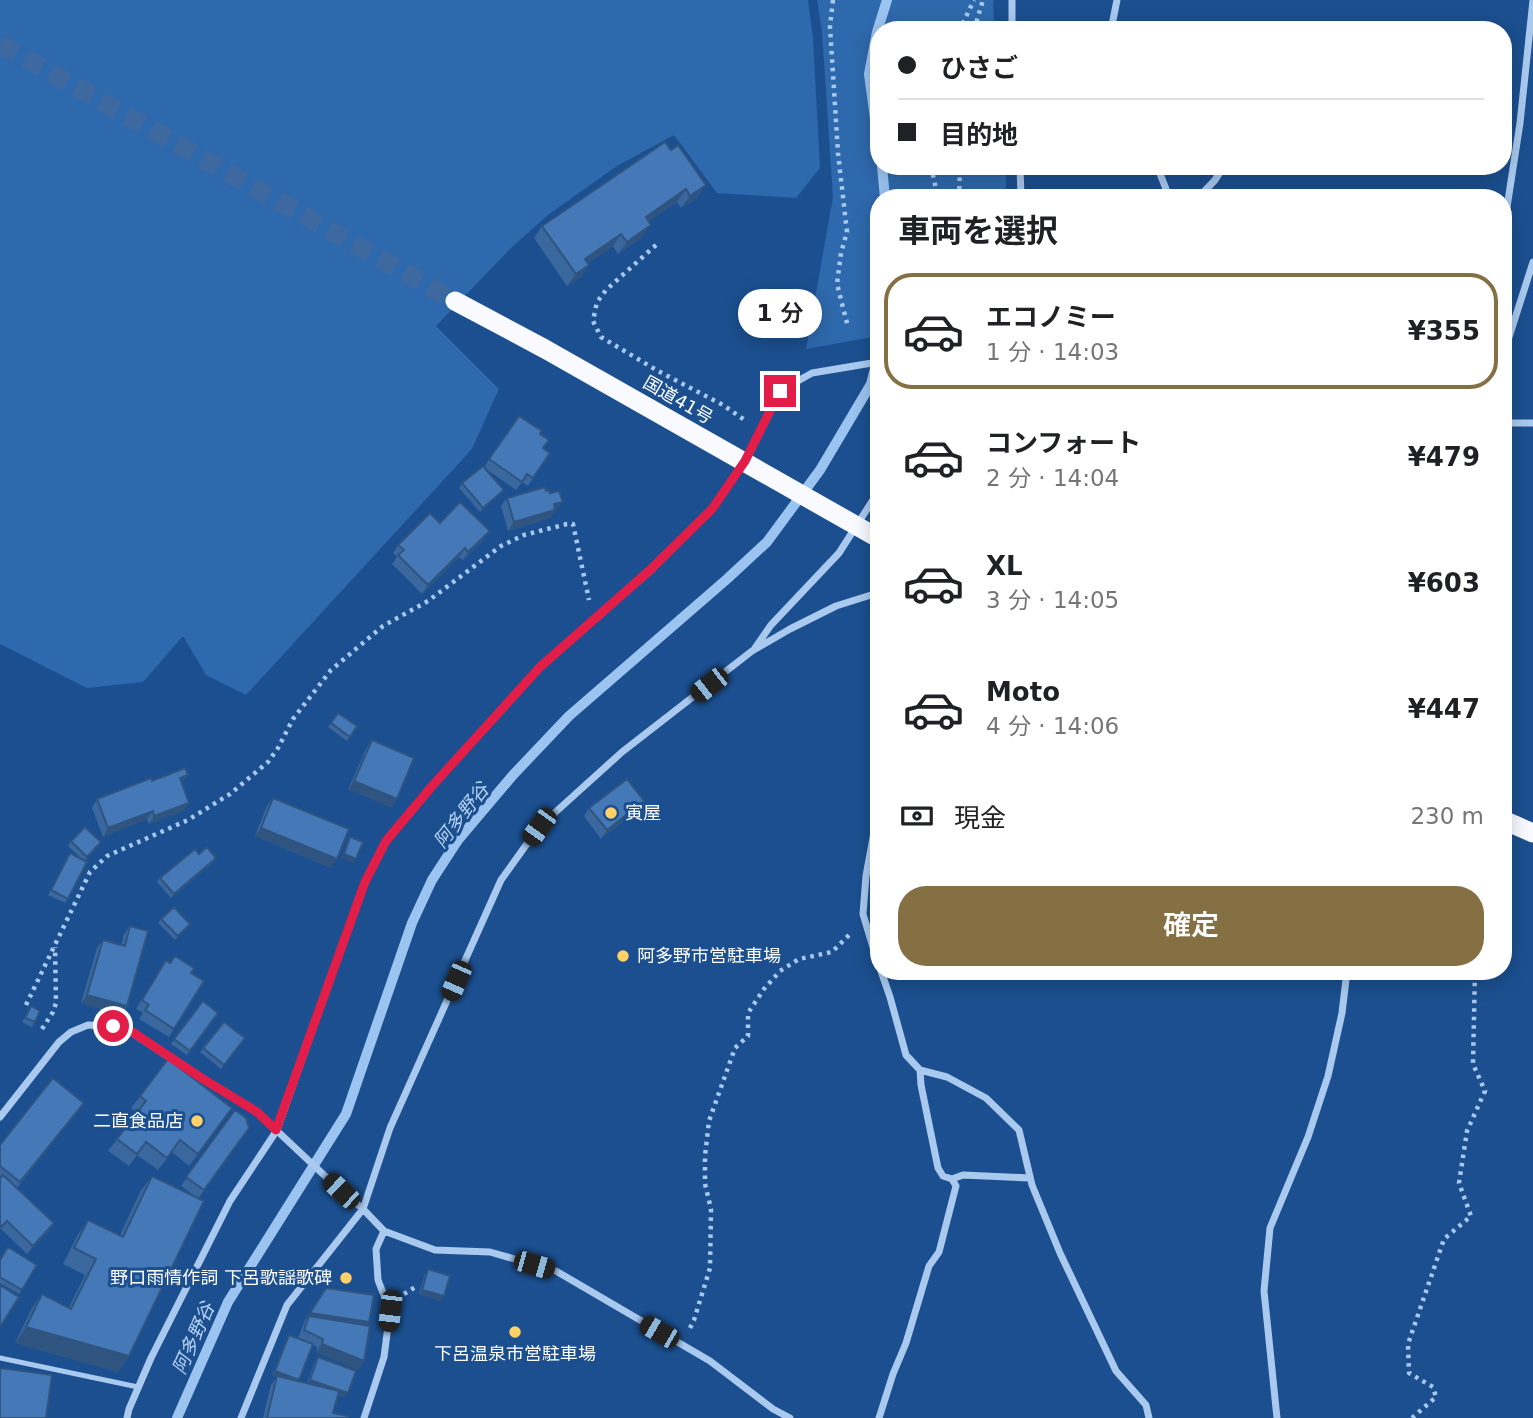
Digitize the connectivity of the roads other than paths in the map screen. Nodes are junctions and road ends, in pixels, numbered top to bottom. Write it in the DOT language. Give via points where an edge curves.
graph roads {
  1 [pos="1012,0"];
  2 [pos="1116,0"];
  3 [pos="1533,0"];
  4 [pos="1012,21"];
  5 [pos="1112,21"];
  6 [pos="1218,175"];
  7 [pos="1512,175"];
  8 [pos="1206,189"];
  9 [pos="1533,262"];
  10 [pos="455,301"];
  11 [pos="1512,328"];
  12 [pos="870,363"];
  13 [pos="1512,423"];
  14 [pos="1533,423"];
  15 [pos="870,504"];
  16 [pos="870,533"];
  17 [pos="870,595"];
  18 [pos="752,651"];
  19 [pos="1512,824"];
  20 [pos="1533,832"];
  21 [pos="870,856"];
  22 [pos="870,938"];
  23 [pos="884,980"];
  24 [pos="1346,980"];
  25 [pos="920,1070"];
  26 [pos="0,1117"];
  27 [pos="276,1130"];
  28 [pos="1030,1178"];
  29 [pos="952,1179"];
  30 [pos="362,1209"];
  31 [pos="384,1231"];
  32 [pos="0,1357"];
  33 [pos="138,1387"];
  34 [pos="127,1418"];
  35 [pos="241,1418"];
  36 [pos="364,1418"];
  37 [pos="790,1418"];
  38 [pos="879,1418"];
  39 [pos="1149,1418"];
  40 [pos="1277,1418"];
  1 -- 4 [label="street"];
  2 -- 5 [label="street"];
  3 -- 7 [label="street"];
  6 -- 8 [label="street"];
  9 -- 11 [label="street"];
  10 -- 16 [label="highway, 国道41号"];
  12 -- 27 [label="street" via="812,373 780,391 745,461 712,509 540,667 386,841 365,882"];
  13 -- 14 [label="street"];
  15 -- 18 [label="street" via="838,553"];
  17 -- 18 [label="street" via="836,606"];
  18 -- 30 [label="street" via="622,752 539,827 501,880 390,1128"];
  19 -- 20 [label="highway"];
  21 -- 22 [label="street" via="863,914"];
  23 -- 25 [label="street" via="906,1055"];
  24 -- 40 [label="street" via="1328,1076 1270,1228 1264,1291"];
  25 -- 28 [label="street" via="947,1077 986,1098 1019,1130"];
  25 -- 29 [label="street" via="938,1167 943,1176"];
  26 -- 27 [label="street" via="71,1032 88,1025 113,1026 131,1031 257,1112"];
  27 -- 30 [label="street"];
  27 -- 33 [label="street" via="230,1201"];
  28 -- 29 [label="street" via="963,1175"];
  28 -- 39 [label="street" via="1116,1371 1146,1405"];
  29 -- 38 [label="street" via="956,1186 939,1252 929,1266"];
  30 -- 31 [label="street"];
  30 -- 35 [label="street" via="287,1305"];
  31 -- 36 [label="street" via="376,1249 378,1280 390,1311 384,1357"];
  31 -- 37 [label="street" via="435,1250 489,1252 556,1271 710,1361"];
  32 -- 33 [label="lane"];
  33 -- 34 [label="street"];
}
